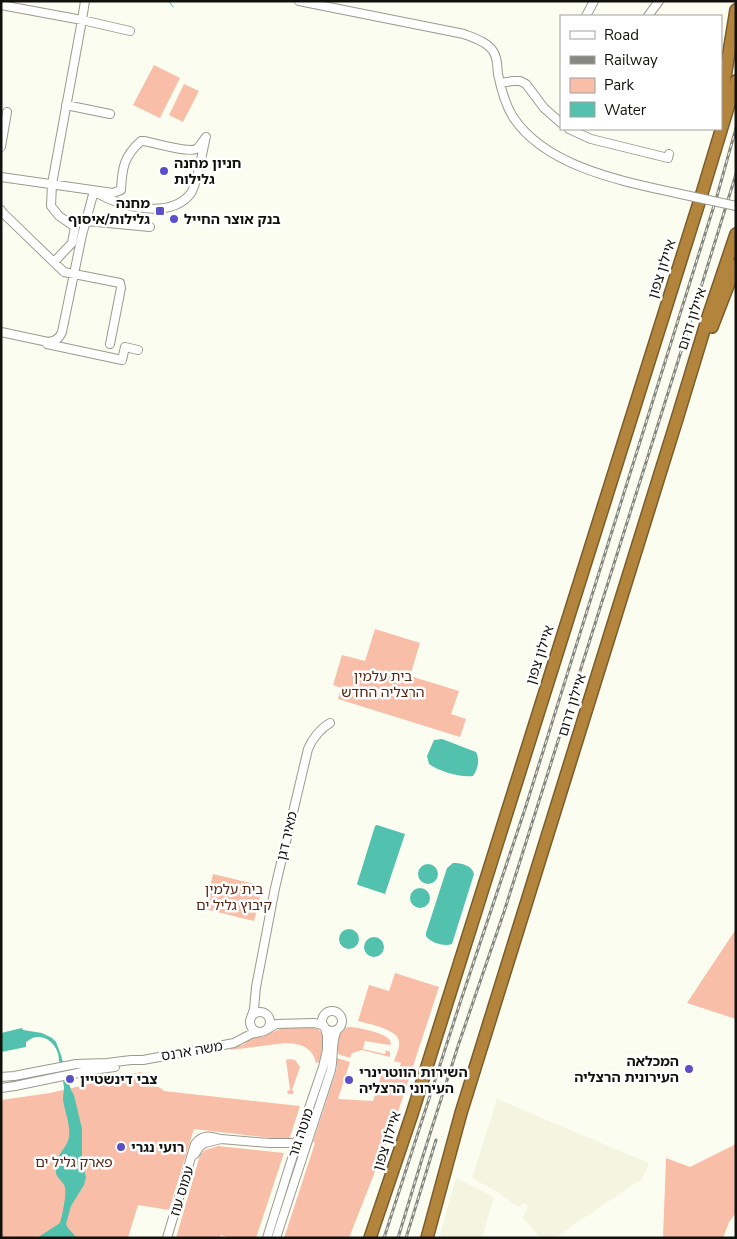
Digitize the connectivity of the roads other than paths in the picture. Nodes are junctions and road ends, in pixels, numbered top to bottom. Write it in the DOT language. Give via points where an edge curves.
graph roads {
  1 [pos="85,1"];
  2 [pos="299,1"];
  3 [pos="594,1"];
  4 [pos="659,1"];
  5 [pos="1,6"];
  6 [pos="736,10"];
  7 [pos="587,15"];
  8 [pos="649,15"];
  9 [pos="82,20"];
  10 [pos="130,31"];
  11 [pos="736,81"];
  12 [pos="500,84"];
  13 [pos="722,95"];
  14 [pos="66,105"];
  15 [pos="7,112"];
  16 [pos="110,114"];
  17 [pos="560,122"];
  18 [pos="722,127"];
  19 [pos="571,130"];
  20 [pos="715,130"];
  21 [pos="721,130"];
  22 [pos="1,147"];
  23 [pos="669,154"];
  24 [pos="1,177"];
  25 [pos="52,184"];
  26 [pos="121,190"];
  27 [pos="703,190"];
  28 [pos="94,191"];
  29 [pos="131,205"];
  30 [pos="736,206"];
  31 [pos="1,210"];
  32 [pos="86,221"];
  33 [pos="150,227"];
  34 [pos="736,234"];
  35 [pos="54,262"];
  36 [pos="736,265"];
  37 [pos="75,274"];
  38 [pos="1,332"];
  39 [pos="11,335"];
  40 [pos="110,344"];
  41 [pos="138,350"];
  42 [pos="677,419"];
  43 [pos="330,723"];
  44 [pos="256,987"];
  45 [pos="326,1014"];
  46 [pos="267,1016"];
  47 [pos="251,1021"];
  48 [pos="325,1027"];
  49 [pos="337,1030"];
  50 [pos="263,1031"];
  51 [pos="242,1039"];
  52 [pos="141,1060"];
  53 [pos="1,1077"];
  54 [pos="1,1088"];
  55 [pos="296,1148"];
  56 [pos="441,1187"];
  57 [pos="168,1238"];
  58 [pos="267,1238"];
  59 [pos="276,1238"];
  60 [pos="369,1238"];
  61 [pos="427,1238"];
  1 -- 9 [label="street"];
  2 -- 12 [label="street" via="464,34 488,45 494,52"];
  3 -- 7 [label="street"];
  4 -- 8 [label="street"];
  5 -- 9 [label="street"];
  6 -- 13 [label="highway"];
  9 -- 10 [label="street"];
  9 -- 14 [label="street"];
  11 -- 18 [label="highway, איילון צפון"];
  12 -- 17 [label="street" via="513,81 526,84 544,108"];
  12 -- 30 [label="street, bridge" via="513,118 554,154 612,178"];
  14 -- 16 [label="street"];
  14 -- 25 [label="street"];
  15 -- 22 [label="street"];
  19 -- 23 [label="street" via="591,139 668,158"];
  20 -- 27 [label="highway"];
  21 -- 27 [label="highway, איילון צפון"];
  24 -- 25 [label="street"];
  25 -- 28 [label="street"];
  25 -- 35 [label="street" via="51,206 75,227 72,242"];
  26 -- 28 [label="street" via="113,193"];
  26 -- 29 [label="street"];
  26 -- 29 [label="street" via="130,153 139,143 144,141 192,150 197,149 206,136 194,186 185,200 165,209"];
  27 -- 60 [label="highway, איילון צפון" via="412,1114"];
  28 -- 29 [label="street" via="108,199"];
  28 -- 32 [label="street"];
  31 -- 35 [label="street"];
  32 -- 33 [label="street"];
  32 -- 37 [label="street"];
  34 -- 42 [label="highway, איילון דרום"];
  35 -- 37 [label="street" via="64,272"];
  36 -- 42 [label="highway"];
  37 -- 39 [label="street" via="62,332 57,340 42,342"];
  37 -- 40 [label="street" via="121,285"];
  38 -- 39 [label="street"];
  39 -- 41 [label="street" via="122,360 125,347"];
  42 -- 56 [label="highway, איילון דרום" via="461,1113"];
  43 -- 44 [label="street, מאיר דגן" via="308,748"];
  44 -- 46 [label="street, מאיר דגן" via="262,1010"];
  44 -- 47 [label="street, מאיר דגן"];
  45 -- 46 [label="street" via="306,1019"];
  45 -- 48 [label="street" via="323,1020"];
  45 -- 49 [label="street" via="332,1012 340,1016 342,1025"];
  46 -- 47 [label="street" via="258,1013"];
  46 -- 50 [label="street" via="269,1022"];
  47 -- 50 [label="street" via="254,1030"];
  47 -- 51 [label="street"];
  48 -- 49 [label="street"];
  48 -- 50 [label="street, משה ארנס" via="314,1023 280,1023"];
  48 -- 55 [label="street, מוטה גור" via="326,1057"];
  49 -- 55 [label="street, מוטה גור" via="333,1039 331,1070"];
  50 -- 51 [label="street, משה ארנס"];
  51 -- 52 [label="street, משה ארנס"];
  52 -- 53 [label="street, משה ארנס" via="76,1064"];
  52 -- 54 [label="street, משה ארנס"];
  55 -- 57 [label="street, עמוס עוז" via="201,1137 193,1150"];
  55 -- 58 [label="street, מוטה גור"];
  55 -- 59 [label="street, מוטה גור" via="300,1161"];
  56 -- 61 [label="highway, איילון דרום"];
  56 -- 61 [label="highway, איילון דרום"];
}
